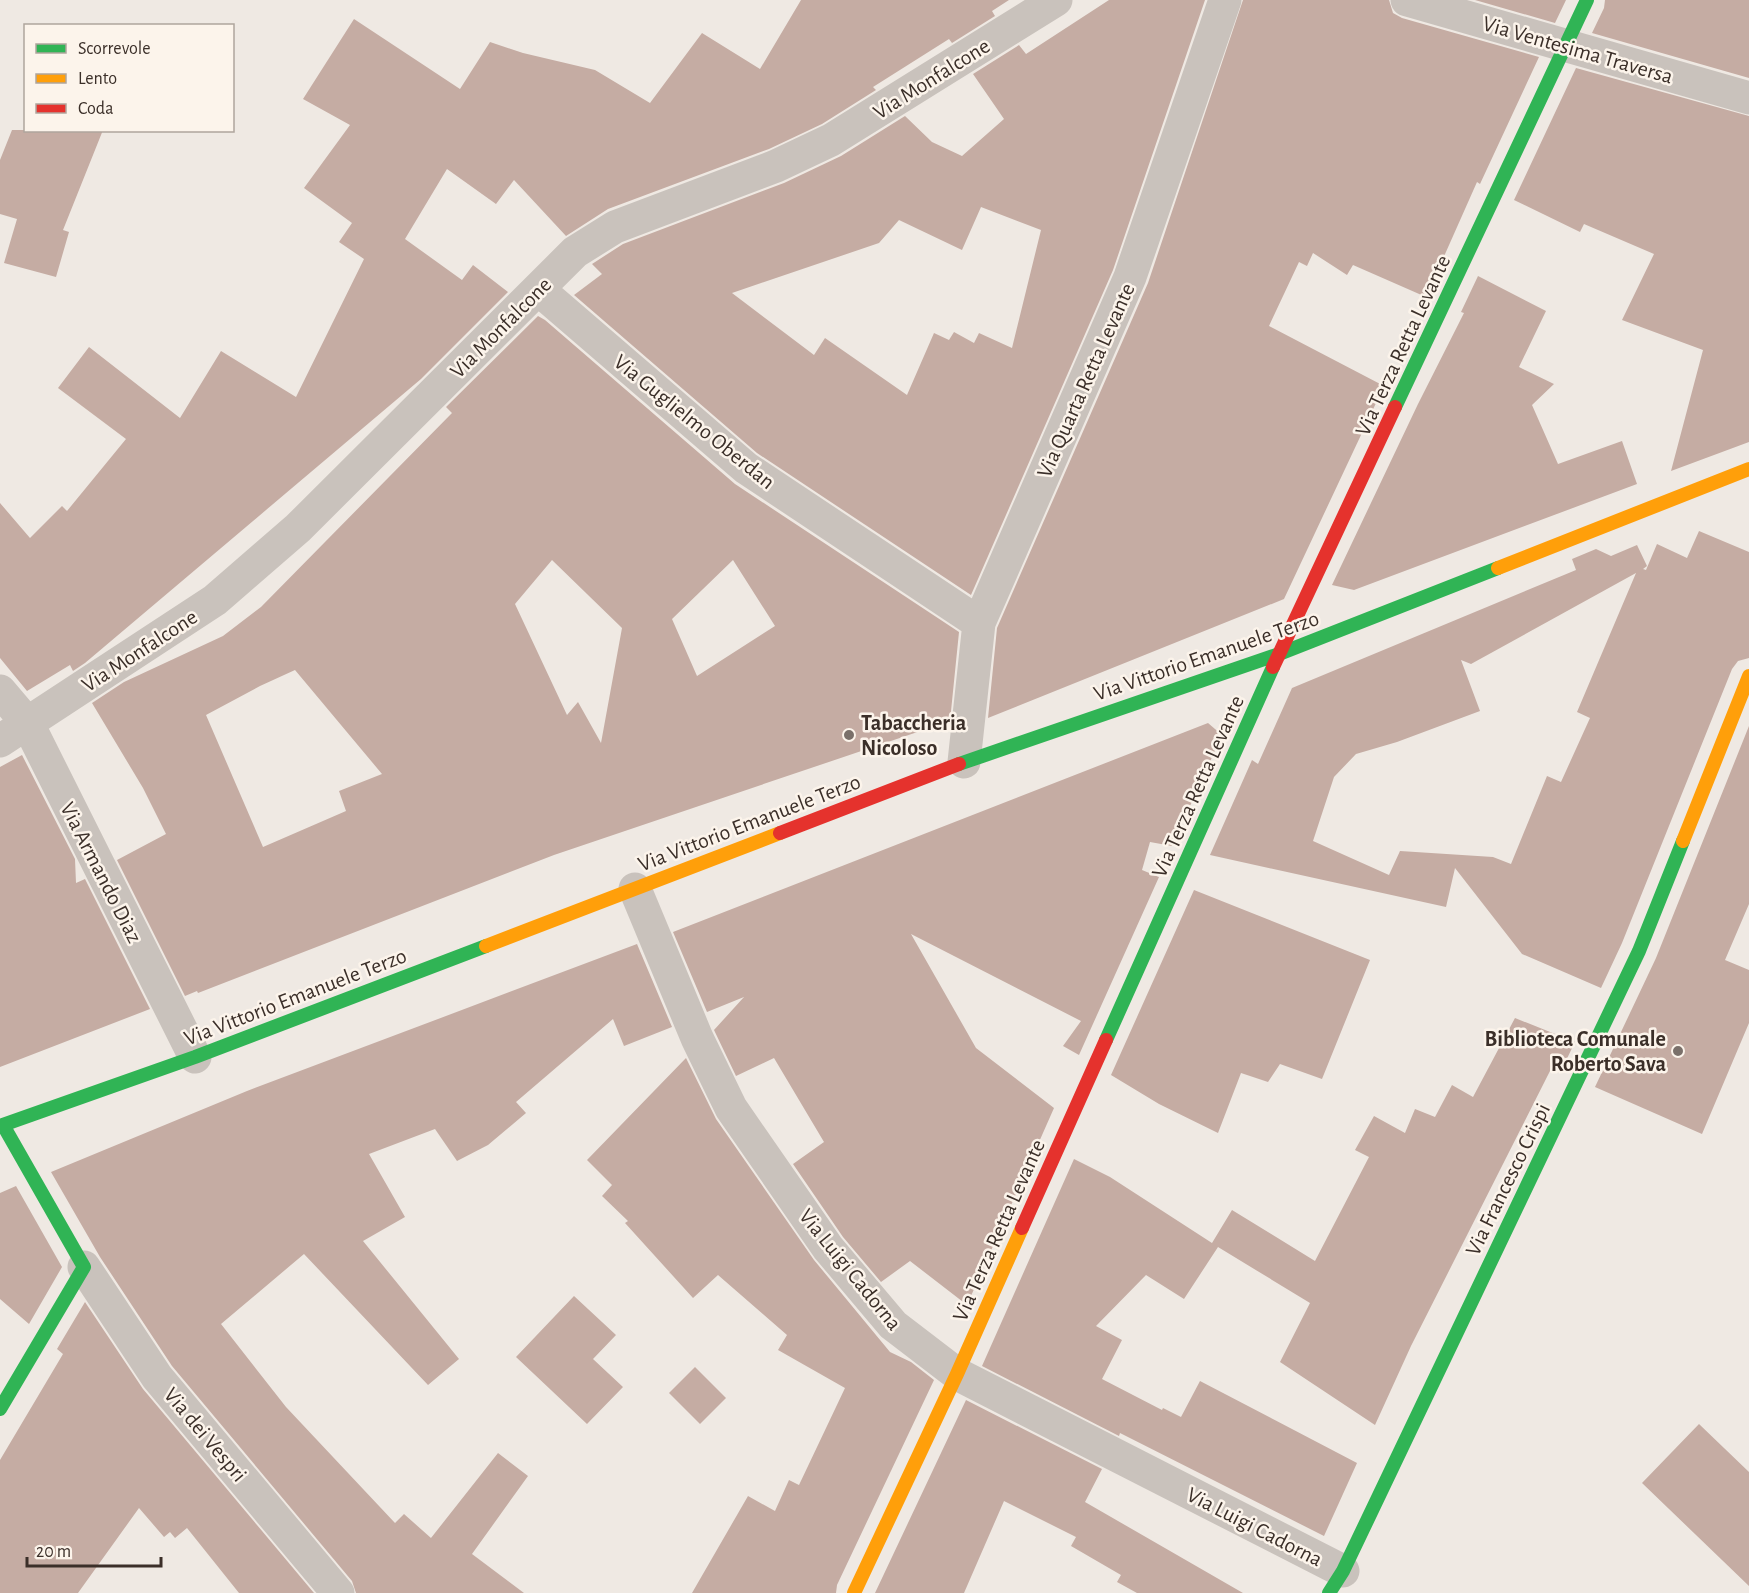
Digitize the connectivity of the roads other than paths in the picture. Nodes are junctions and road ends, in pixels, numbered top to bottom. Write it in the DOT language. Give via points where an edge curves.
graph roads {
  1 [pos="1054,0"];
  2 [pos="1225,0"];
  3 [pos="1407,0"];
  4 [pos="1587,0"];
  5 [pos="1566,45"];
  6 [pos="1749,98"];
  7 [pos="538,289"];
  8 [pos="1749,469"];
  9 [pos="979,623"];
  10 [pos="1279,654"];
  11 [pos="1749,676"];
  12 [pos="0,692"];
  13 [pos="27,724"];
  14 [pos="0,741"];
  15 [pos="964,762"];
  16 [pos="635,889"];
  17 [pos="195,1057"];
  18 [pos="1,1125"];
  19 [pos="84,1267"];
  20 [pos="957,1374"];
  21 [pos="0,1409"];
  22 [pos="1336,1582"];
  23 [pos="338,1593"];
  24 [pos="854,1593"];
  1 -- 7 [label="street, Via Monfalcone" via="831,140 776,166 615,227 575,252"];
  2 -- 9 [label="street, Via Quarta Retta Levante" via="1130,278"];
  3 -- 5 [label="street, Via Ventesima Traversa"];
  4 -- 5 [label="street, Via Terza Retta Levante"];
  5 -- 6 [label="street, Via Ventesima Traversa"];
  5 -- 10 [label="street, Via Terza Retta Levante"];
  7 -- 9 [label="street, Via Guglielmo Oberdan" via="746,468"];
  7 -- 13 [label="street, Via Monfalcone" via="298,528 215,600"];
  8 -- 10 [label="street, Via Vittorio Emanuele Terzo"];
  9 -- 15 [label="street, Via Quarta Retta Levante"];
  10 -- 15 [label="street, Via Vittorio Emanuele Terzo"];
  10 -- 20 [label="street, Via Terza Retta Levante"];
  11 -- 22 [label="street, Via Francesco Crispi" via="1639,951"];
  12 -- 13 [label="street, Via Armando Diaz"];
  13 -- 14 [label="street, Via Monfalcone"];
  13 -- 17 [label="street, Via Armando Diaz"];
  15 -- 16 [label="street, Via Vittorio Emanuele Terzo"];
  16 -- 17 [label="street, Via Vittorio Emanuele Terzo"];
  16 -- 20 [label="street, Via Luigi Cadorna" via="730,1108 828,1248 893,1325"];
  17 -- 18 [label="street, Via Vittorio Emanuele Terzo"];
  18 -- 19 [label="street"];
  19 -- 21 [label="street"];
  19 -- 23 [label="street, Via dei Vespri" via="157,1377"];
  20 -- 22 [label="street, Via Luigi Cadorna"];
  20 -- 24 [label="street, Via Terza Retta Levante"];
}
